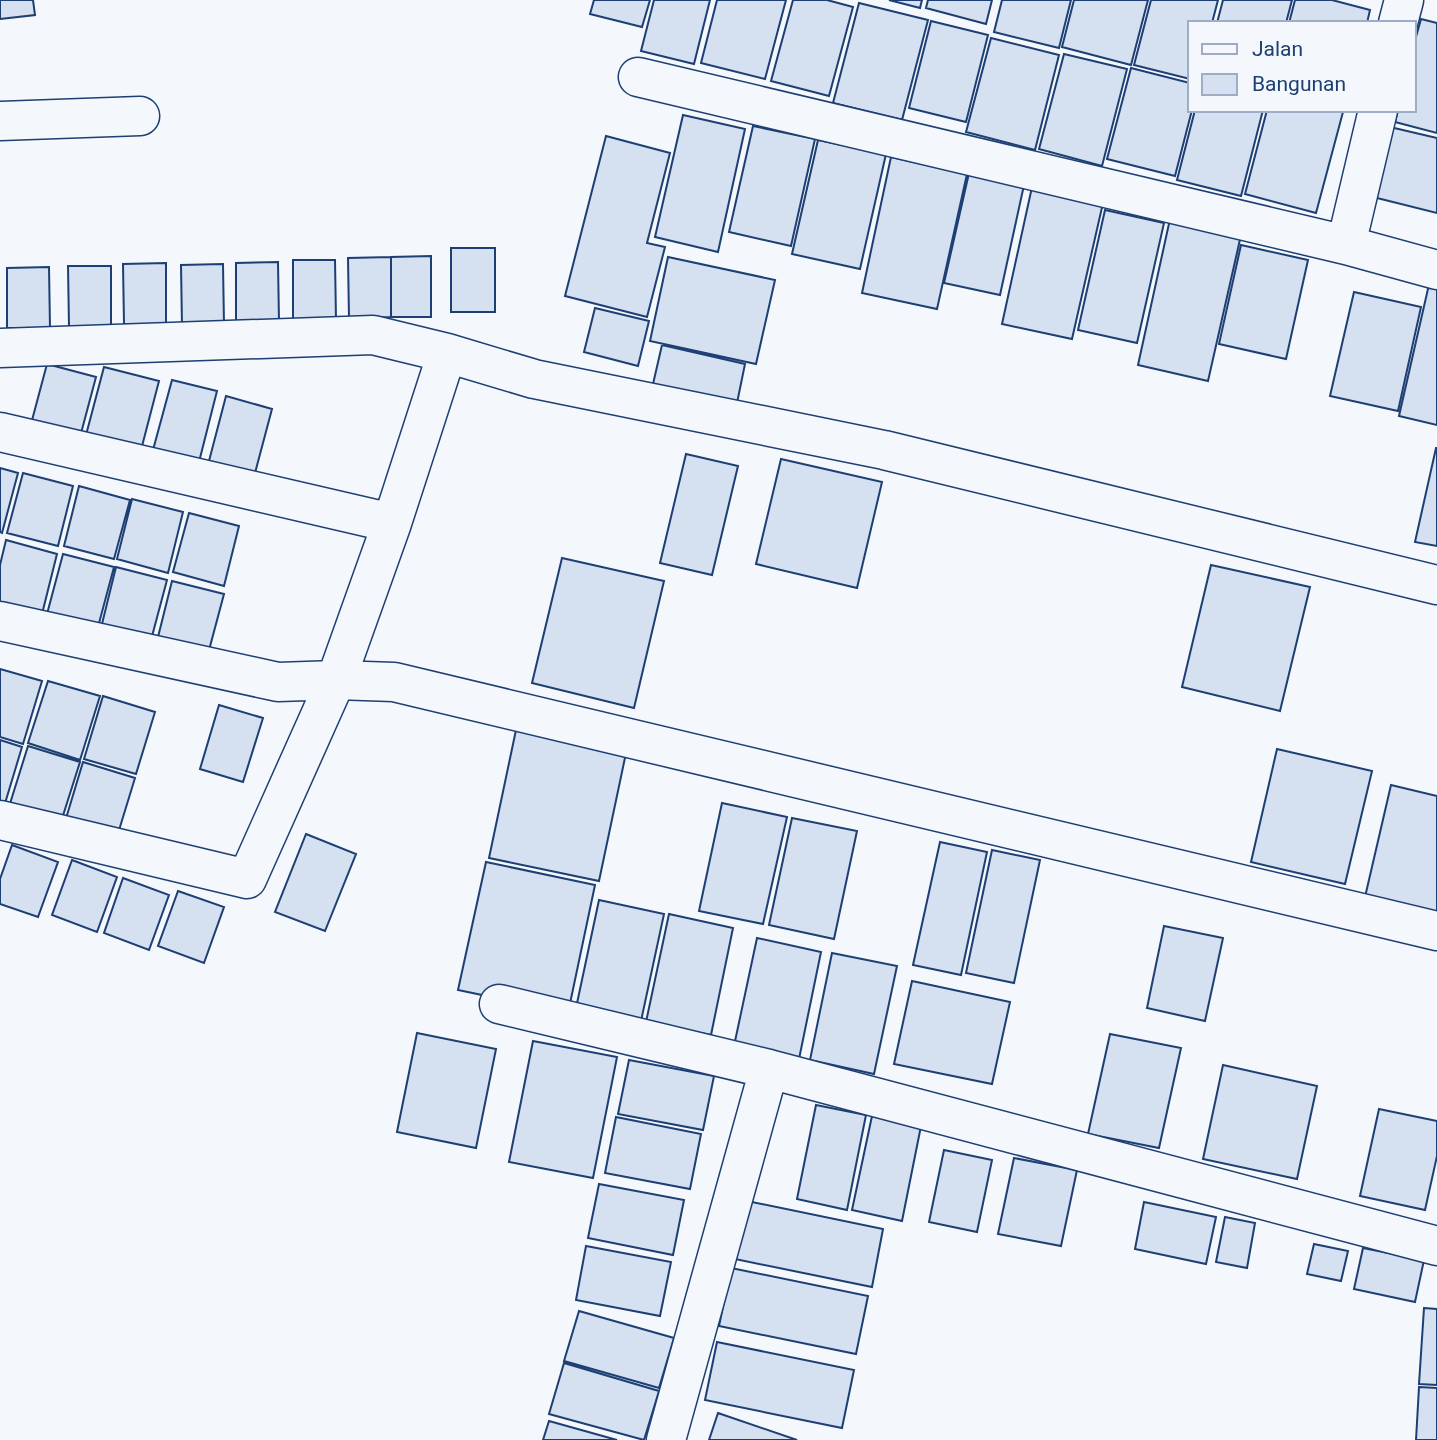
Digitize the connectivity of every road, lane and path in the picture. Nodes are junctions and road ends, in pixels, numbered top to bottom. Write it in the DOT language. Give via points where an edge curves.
graph roads {
  1 [pos="1404,0"];
  2 [pos="1421,0"];
  3 [pos="1437,4"];
  4 [pos="1399,21"];
  5 [pos="638,77"];
  6 [pos="1378,112"];
  7 [pos="140,116"];
  8 [pos="0,121"];
  9 [pos="1346,245"];
  10 [pos="1437,270"];
  11 [pos="0,348"];
  12 [pos="447,353"];
  13 [pos="0,432"];
  14 [pos="393,523"];
  15 [pos="1437,585"];
  16 [pos="0,621"];
  17 [pos="336,680"];
  18 [pos="0,820"];
  19 [pos="1437,931"];
  20 [pos="499,1004"];
  21 [pos="769,1069"];
  22 [pos="1437,1246"];
  23 [pos="666,1440"];
  1 -- 4 [label="street"];
  2 -- 3 [label="street"];
  5 -- 9 [label="street"];
  6 -- 9 [label="street"];
  7 -- 8 [label="street"];
  9 -- 10 [label="street"];
  11 -- 12 [label="street" via="373,335"];
  12 -- 14 [label="street"];
  12 -- 15 [label="street" via="534,379 884,450"];
  13 -- 14 [label="street"];
  14 -- 17 [label="street"];
  16 -- 17 [label="street" via="278,682"];
  17 -- 18 [label="street" via="247,879"];
  17 -- 19 [label="street" via="394,682"];
  20 -- 21 [label="street"];
  21 -- 22 [label="street"];
  21 -- 23 [label="street"];
}
